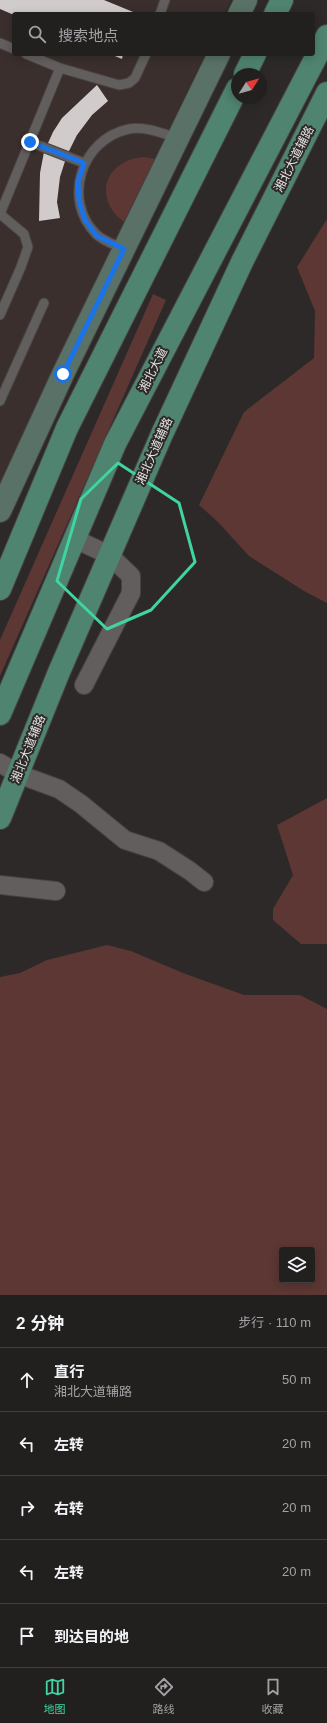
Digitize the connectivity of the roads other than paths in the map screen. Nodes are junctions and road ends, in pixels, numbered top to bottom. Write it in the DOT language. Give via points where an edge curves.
graph roads {
  1 [pos="165,0"];
  2 [pos="246,0"];
  3 [pos="282,0"];
  4 [pos="161,12"];
  5 [pos="240,12"];
  6 [pos="276,12"];
  7 [pos="327,36"];
  8 [pos="0,43"];
  9 [pos="12,48"];
  10 [pos="31,56"];
  11 [pos="145,56"];
  12 [pos="218,56"];
  13 [pos="254,56"];
  14 [pos="60,68"];
  15 [pos="248,68"];
  16 [pos="327,93"];
  17 [pos="231,101"];
  18 [pos="177,138"];
  19 [pos="30,142"];
  20 [pos="84,163"];
  21 [pos="0,214"];
  22 [pos="124,249"];
  23 [pos="44,303"];
  24 [pos="0,315"];
  25 [pos="0,401"];
  26 [pos="0,511"];
  27 [pos="75,539"];
  28 [pos="109,555"];
  29 [pos="0,589"];
  30 [pos="84,685"];
  31 [pos="0,714"];
  32 [pos="9,768"];
  33 [pos="0,818"];
  34 [pos="204,882"];
  35 [pos="0,885"];
  36 [pos="56,891"];
  1 -- 4 [label="lane"];
  2 -- 5 [label="main road"];
  3 -- 6 [label="main road"];
  7 -- 27 [label="main road, 湘北大道" via="115,444"];
  8 -- 9 [label="lane"];
  10 -- 14 [label="lane"];
  11 -- 14 [label="lane" via="135,78 129,83 119,85"];
  12 -- 18 [label="main road"];
  13 -- 15 [label="main road"];
  14 -- 19 [label="lane"];
  16 -- 28 [label="main road, 湘北大道辅路" via="242,262"];
  17 -- 29 [label="main road" via="67,428"];
  18 -- 20 [label="lane" via="149,130 130,129 111,136 95,147"];
  18 -- 22 [label="main road"];
  19 -- 20 [label="lane"];
  19 -- 21 [label="lane"];
  20 -- 22 [label="lane" via="78,182 79,201 85,220 97,236"];
  21 -- 24 [label="lane" via="24,234 28,247"];
  22 -- 26 [label="main road"];
  23 -- 25 [label="lane"];
  27 -- 28 [label="street"];
  27 -- 31 [label="main road, 湘北大道"];
  28 -- 30 [label="street" via="132,576 131,593"];
  28 -- 32 [label="main road, 湘北大道辅路"];
  32 -- 33 [label="main road, 湘北大道辅路"];
  32 -- 34 [label="street" via="59,789 124,840 159,851"];
  35 -- 36 [label="street"];
}
